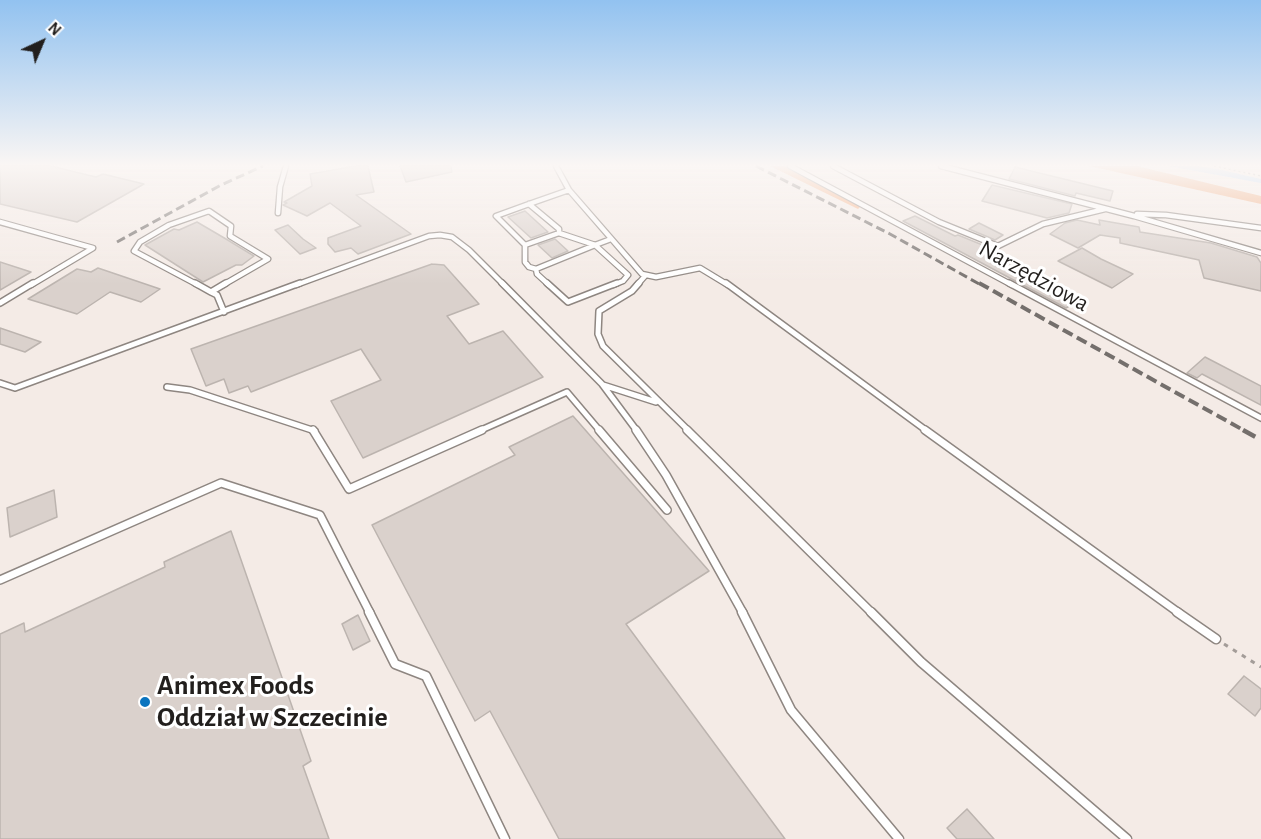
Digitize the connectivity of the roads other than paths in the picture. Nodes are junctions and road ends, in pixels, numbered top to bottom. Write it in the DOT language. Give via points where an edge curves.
graph roads {
  1 [pos="278,205"];
  2 [pos="526,205"];
  3 [pos="530,205"];
  4 [pos="582,205"];
  5 [pos="863,205"];
  6 [pos="907,205"];
  7 [pos="1091,205"];
  8 [pos="1106,209"];
  9 [pos="278,213"];
  10 [pos="1124,214"];
  11 [pos="0,222"];
  12 [pos="1261,228"];
  13 [pos="559,233"];
  14 [pos="611,239"];
  15 [pos="525,245"];
  16 [pos="595,245"];
  17 [pos="1261,253"];
  18 [pos="536,269"];
  19 [pos="645,276"];
  20 [pos="211,292"];
  21 [pos="0,303"];
  22 [pos="224,312"];
  23 [pos="0,384"];
  24 [pos="602,384"];
  25 [pos="167,387"];
  26 [pos="660,403"];
  27 [pos="1261,418"];
  28 [pos="667,510"];
  29 [pos="0,580"];
  30 [pos="1216,639"];
  31 [pos="505,839"];
  32 [pos="899,839"];
  33 [pos="1127,839"];
  1 -- 9 [label="lane"];
  2 -- 15 [label="lane" via="496,216"];
  3 -- 13 [label="lane"];
  4 -- 14 [label="lane"];
  5 -- 27 [label="lane, Narzędziowa"];
  6 -- 8 [label="lane" via="998,246 1043,224"];
  7 -- 8 [label="lane"];
  8 -- 10 [label="lane"];
  10 -- 12 [label="lane" via="1166,215"];
  10 -- 17 [label="lane"];
  11 -- 21 [label="lane" via="93,248"];
  13 -- 15 [label="lane"];
  13 -- 16 [label="lane"];
  14 -- 16 [label="lane"];
  14 -- 19 [label="lane"];
  15 -- 18 [label="lane" via="525,262"];
  16 -- 18 [label="lane"];
  16 -- 18 [label="lane" via="626,271 623,282 568,302"];
  19 -- 26 [label="lane" via="632,291 599,312 598,334 603,346"];
  19 -- 30 [label="lane" via="700,267 719,278"];
  20 -- 20 [label="lane" via="163,266 134,251 140,242 169,225 209,211 231,226 230,236 268,259"];
  20 -- 22 [label="lane" via="217,295"];
  22 -- 23 [label="lane" via="15,388"];
  22 -- 24 [label="lane" via="440,235 452,237"];
  24 -- 26 [label="lane"];
  24 -- 32 [label="lane" via="666,475 741,609 791,710"];
  25 -- 28 [label="lane" via="190,390 314,430 349,489 567,392"];
  26 -- 33 [label="lane" via="921,662"];
  29 -- 31 [label="lane" via="221,483 320,515 394,664 426,676"];
}
